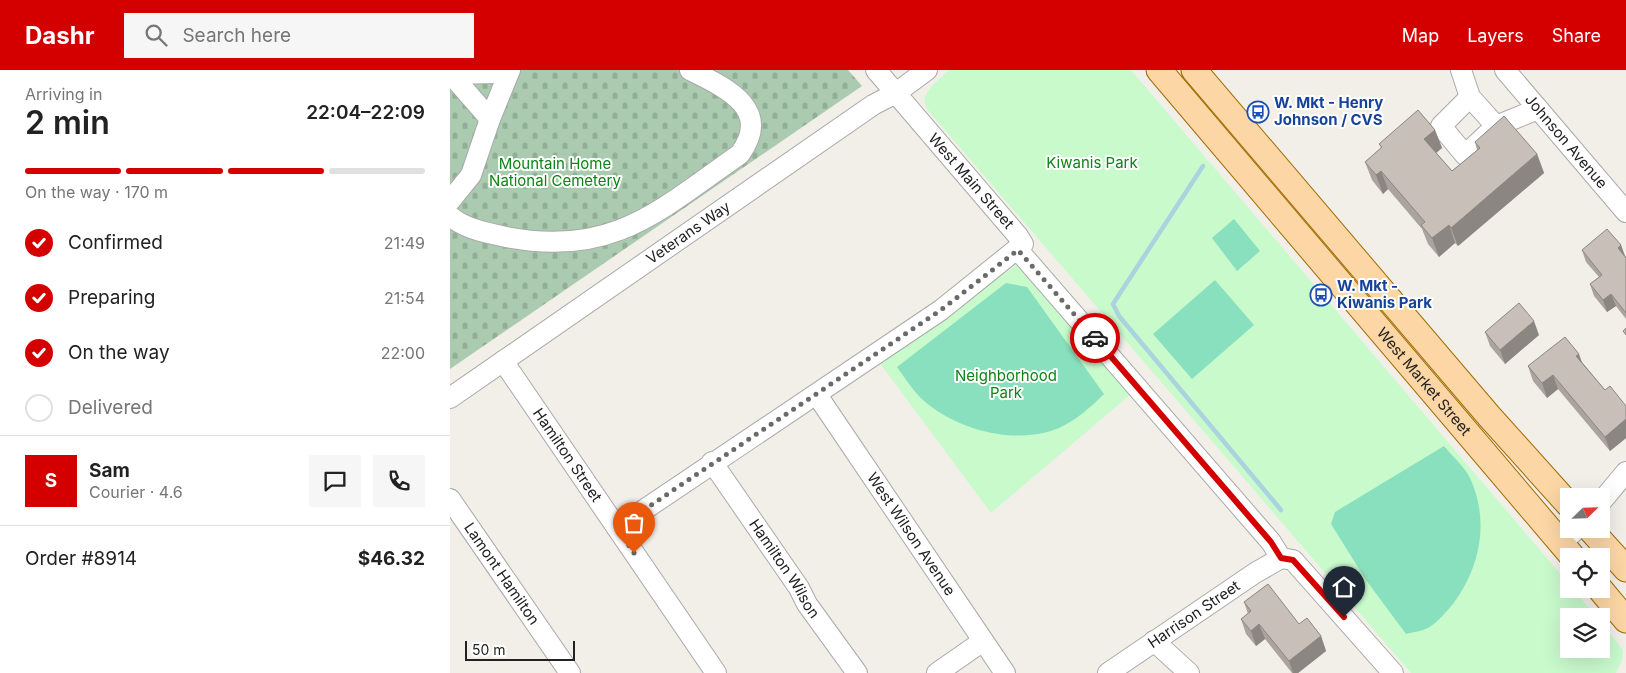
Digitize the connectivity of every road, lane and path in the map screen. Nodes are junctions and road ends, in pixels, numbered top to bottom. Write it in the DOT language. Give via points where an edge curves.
graph roads {
  1 [pos="509,70"];
  2 [pos="690,70"];
  3 [pos="876,70"];
  4 [pos="927,70"];
  5 [pos="1159,70"];
  6 [pos="1194,70"];
  7 [pos="1461,70"];
  8 [pos="1505,70"];
  9 [pos="450,73"];
  10 [pos="896,93"];
  11 [pos="1470,97"];
  12 [pos="1538,109"];
  13 [pos="490,119"];
  14 [pos="1496,126"];
  15 [pos="450,201"];
  16 [pos="1626,212"];
  17 [pos="450,216"];
  18 [pos="1018,250"];
  19 [pos="503,361"];
  20 [pos="817,394"];
  21 [pos="450,398"];
  22 [pos="712,462"];
  23 [pos="1626,472"];
  24 [pos="1610,491"];
  25 [pos="1560,495"];
  26 [pos="450,499"];
  27 [pos="617,528"];
  28 [pos="1598,538"];
  29 [pos="1570,543"];
  30 [pos="1281,558"];
  31 [pos="1626,569"];
  32 [pos="1608,598"];
  33 [pos="1626,620"];
  34 [pos="983,641"];
  35 [pos="1154,641"];
  36 [pos="570,673"];
  37 [pos="716,673"];
  38 [pos="857,673"];
  39 [pos="937,673"];
  40 [pos="1005,673"];
  41 [pos="1108,673"];
  42 [pos="1189,673"];
  43 [pos="1392,673"];
  1 -- 9 [label="street"];
  1 -- 13 [label="street"];
  2 -- 17 [label="street" via="740,98 750,119 746,145 740,154 638,223 587,241 548,242 526,241 477,230 458,224"];
  3 -- 10 [label="street, West Main Street"];
  4 -- 10 [label="street, Veterans Way"];
  5 -- 29 [label="main road, West Market Street"];
  6 -- 25 [label="main road, West Market Street" via="1482,409"];
  7 -- 11 [label="street"];
  8 -- 12 [label="street, Johnson Avenue"];
  9 -- 13 [label="street"];
  10 -- 18 [label="street, West Main Street" via="1018,236 1023,244"];
  10 -- 19 [label="street, Veterans Way" via="833,132"];
  11 -- 14 [label="street"];
  11 -- 14 [label="street" via="1441,126 1465,155"];
  12 -- 14 [label="street"];
  12 -- 16 [label="street, Johnson Avenue"];
  13 -- 15 [label="street" via="471,175"];
  18 -- 20 [label="street" via="941,310"];
  18 -- 30 [label="street, West Main Street" via="1203,462"];
  19 -- 21 [label="street, Veterans Way"];
  19 -- 27 [label="street, Hamilton Street"];
  20 -- 22 [label="street"];
  20 -- 34 [label="street, West Wilson Avenue"];
  22 -- 27 [label="street"];
  22 -- 38 [label="street, Hamilton Wilson"];
  23 -- 24 [label="street"];
  26 -- 36 [label="street, Lamont Hamilton"];
  27 -- 37 [label="street, Hamilton Street"];
  28 -- 31 [label="main road"];
  30 -- 35 [label="street, Harrison Street"];
  30 -- 43 [label="street, West Main Street" via="1293,560"];
  32 -- 33 [label="main road"];
  34 -- 39 [label="street"];
  34 -- 40 [label="street, West Wilson Avenue"];
  35 -- 41 [label="street, Harrison Street"];
  35 -- 42 [label="street"];
}
